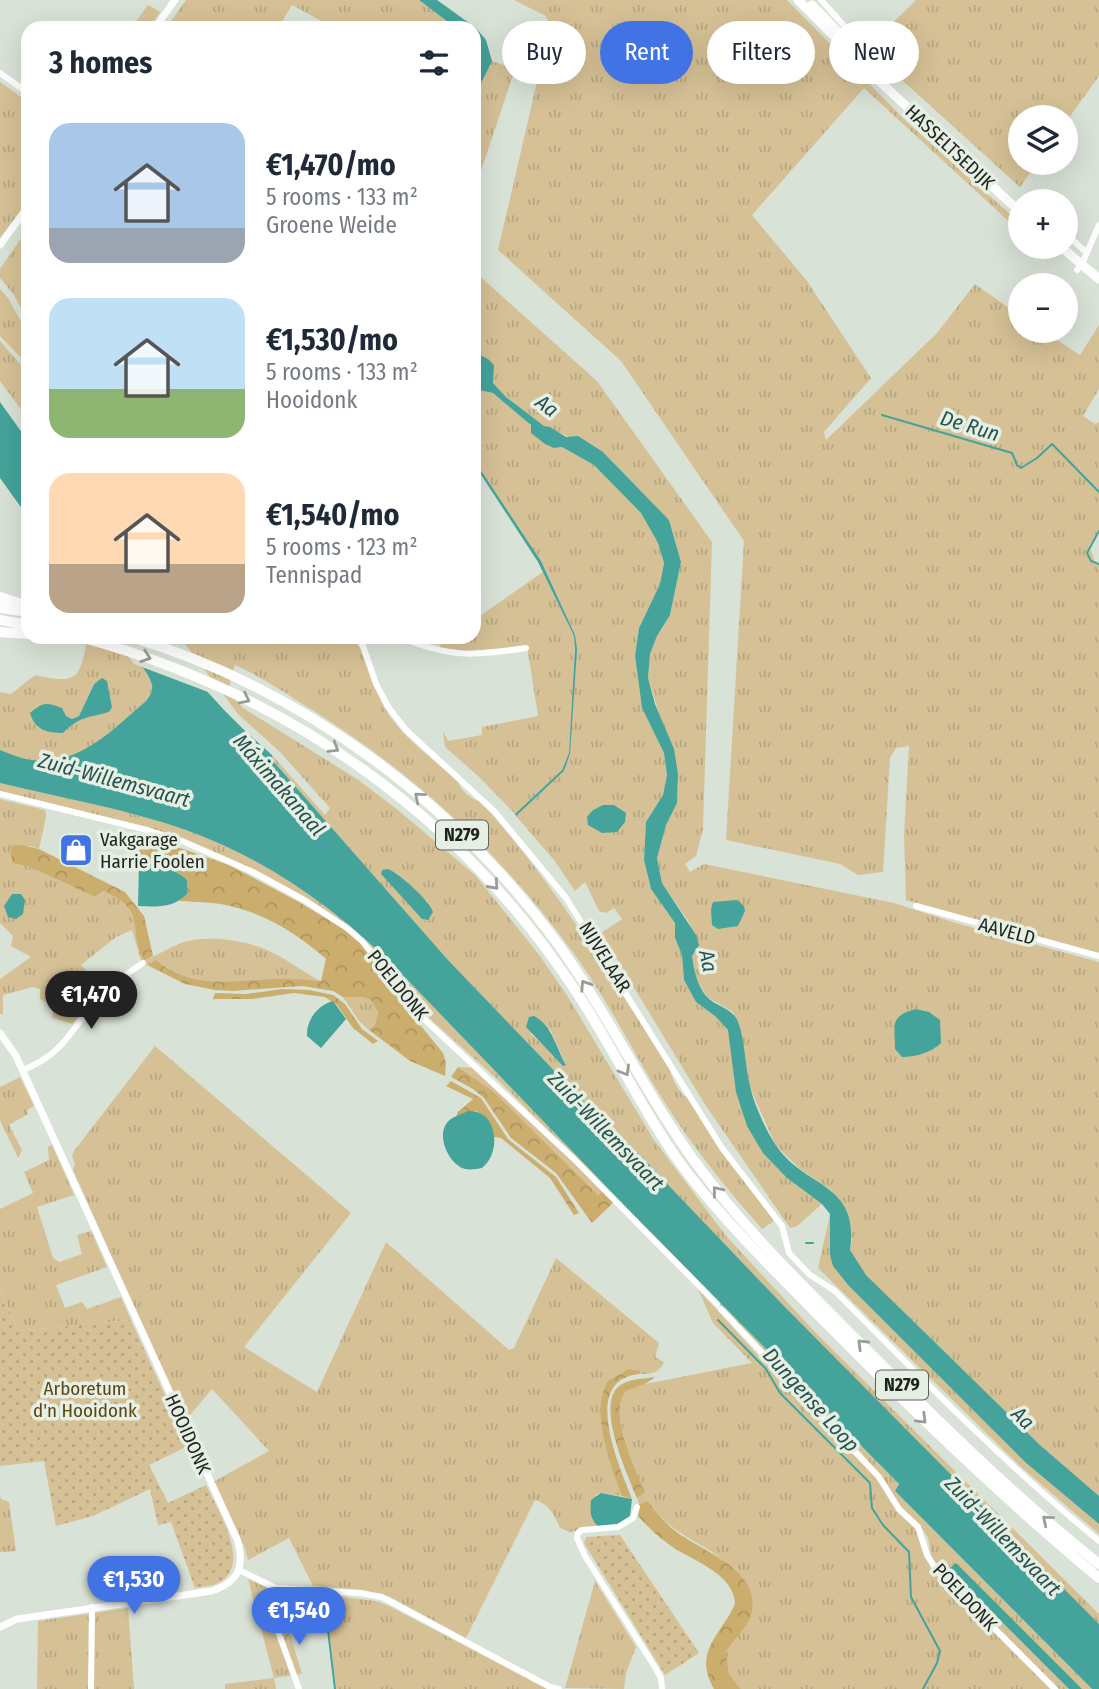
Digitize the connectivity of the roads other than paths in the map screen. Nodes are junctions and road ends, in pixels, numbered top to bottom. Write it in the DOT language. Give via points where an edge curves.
graph roads {
  1 [pos="175,0"];
  2 [pos="798,0"];
  3 [pos="807,0"];
  4 [pos="821,0"];
  5 [pos="160,21"];
  6 [pos="838,21"];
  7 [pos="829,22"];
  8 [pos="829,28"];
  9 [pos="0,73"];
  10 [pos="890,84"];
  11 [pos="21,88"];
  12 [pos="1008,200"];
  13 [pos="21,216"];
  14 [pos="1099,225"];
  15 [pos="0,245"];
  16 [pos="1078,245"];
  17 [pos="1087,253"];
  18 [pos="1072,259"];
  19 [pos="1079,267"];
  20 [pos="1099,279"];
  21 [pos="0,597"];
  22 [pos="21,604"];
  23 [pos="0,608"];
  24 [pos="21,611"];
  25 [pos="0,620"];
  26 [pos="21,624"];
  27 [pos="0,632"];
  28 [pos="21,634"];
  29 [pos="103,644"];
  30 [pos="150,644"];
  31 [pos="362,644"];
  32 [pos="416,644"];
  33 [pos="526,648"];
  34 [pos="0,794"];
  35 [pos="916,906"];
  36 [pos="1099,956"];
  37 [pos="144,963"];
  38 [pos="0,1033"];
  39 [pos="23,1070"];
  40 [pos="824,1314"];
  41 [pos="637,1507"];
  42 [pos="1099,1541"];
  43 [pos="1099,1564"];
  44 [pos="239,1570"];
  45 [pos="1099,1578"];
  46 [pos="276,1588"];
  47 [pos="92,1607"];
  48 [pos="0,1627"];
  49 [pos="91,1689"];
  50 [pos="299,1689"];
  51 [pos="559,1689"];
  52 [pos="662,1689"];
  53 [pos="1055,1689"];
  1 -- 5 [label="street"];
  2 -- 8 [label="main road, HASSELTSEDIJK"];
  3 -- 7 [label="main road, HASSELTSEDIJK"];
  4 -- 6 [label="street, HASSELTSEDIJK"];
  9 -- 11 [label="street"];
  10 -- 12 [label="main road, HASSELTSEDIJK"];
  13 -- 15 [label="street"];
  14 -- 17 [label="street"];
  16 -- 17 [label="street"];
  17 -- 19 [label="street"];
  18 -- 19 [label="main road"];
  19 -- 20 [label="main road"];
  21 -- 22 [label="highway"];
  23 -- 24 [label="highway"];
  25 -- 26 [label="highway"];
  27 -- 28 [label="highway"];
  29 -- 40 [label="highway, N279, one-way" via="215,684 275,714 365,769 430,821 483,873 548,952 687,1172 734,1228"];
  40 -- 30 [label="highway, N279, one-way" via="701,1170 558,944 488,861 436,811 313,720 249,684"];
  31 -- 42 [label="street, NIJVELAAR" via="376,684 406,730 495,812 566,898 722,1148 782,1226 789,1253 810,1275 834,1290 1024,1478"];
  32 -- 33 [label="street" via="467,656"];
  34 -- 53 [label="street, POELDONK" via="182,841 253,872 347,928 433,1028 565,1150 879,1478 899,1509 918,1527 937,1571"];
  35 -- 36 [label="street, AAVELD"];
  37 -- 39 [label="street" via="99,998 52,1056"];
  38 -- 39 [label="street"];
  39 -- 44 [label="street, HOOIDONK" via="237,1539"];
  43 -- 40 [label="highway, N279, one-way" via="1032,1508"];
  40 -- 45 [label="highway, N279, one-way" via="894,1392 1016,1508"];
  41 -- 52 [label="street" via="633,1518 618,1527 582,1530 577,1538 661,1678"];
  44 -- 46 [label="street"];
  44 -- 47 [label="street" via="230,1582 212,1591"];
  46 -- 50 [label="street" via="272,1615"];
  46 -- 51 [label="street" via="382,1597"];
  47 -- 48 [label="street" via="17,1619"];
  47 -- 49 [label="street"];
}
